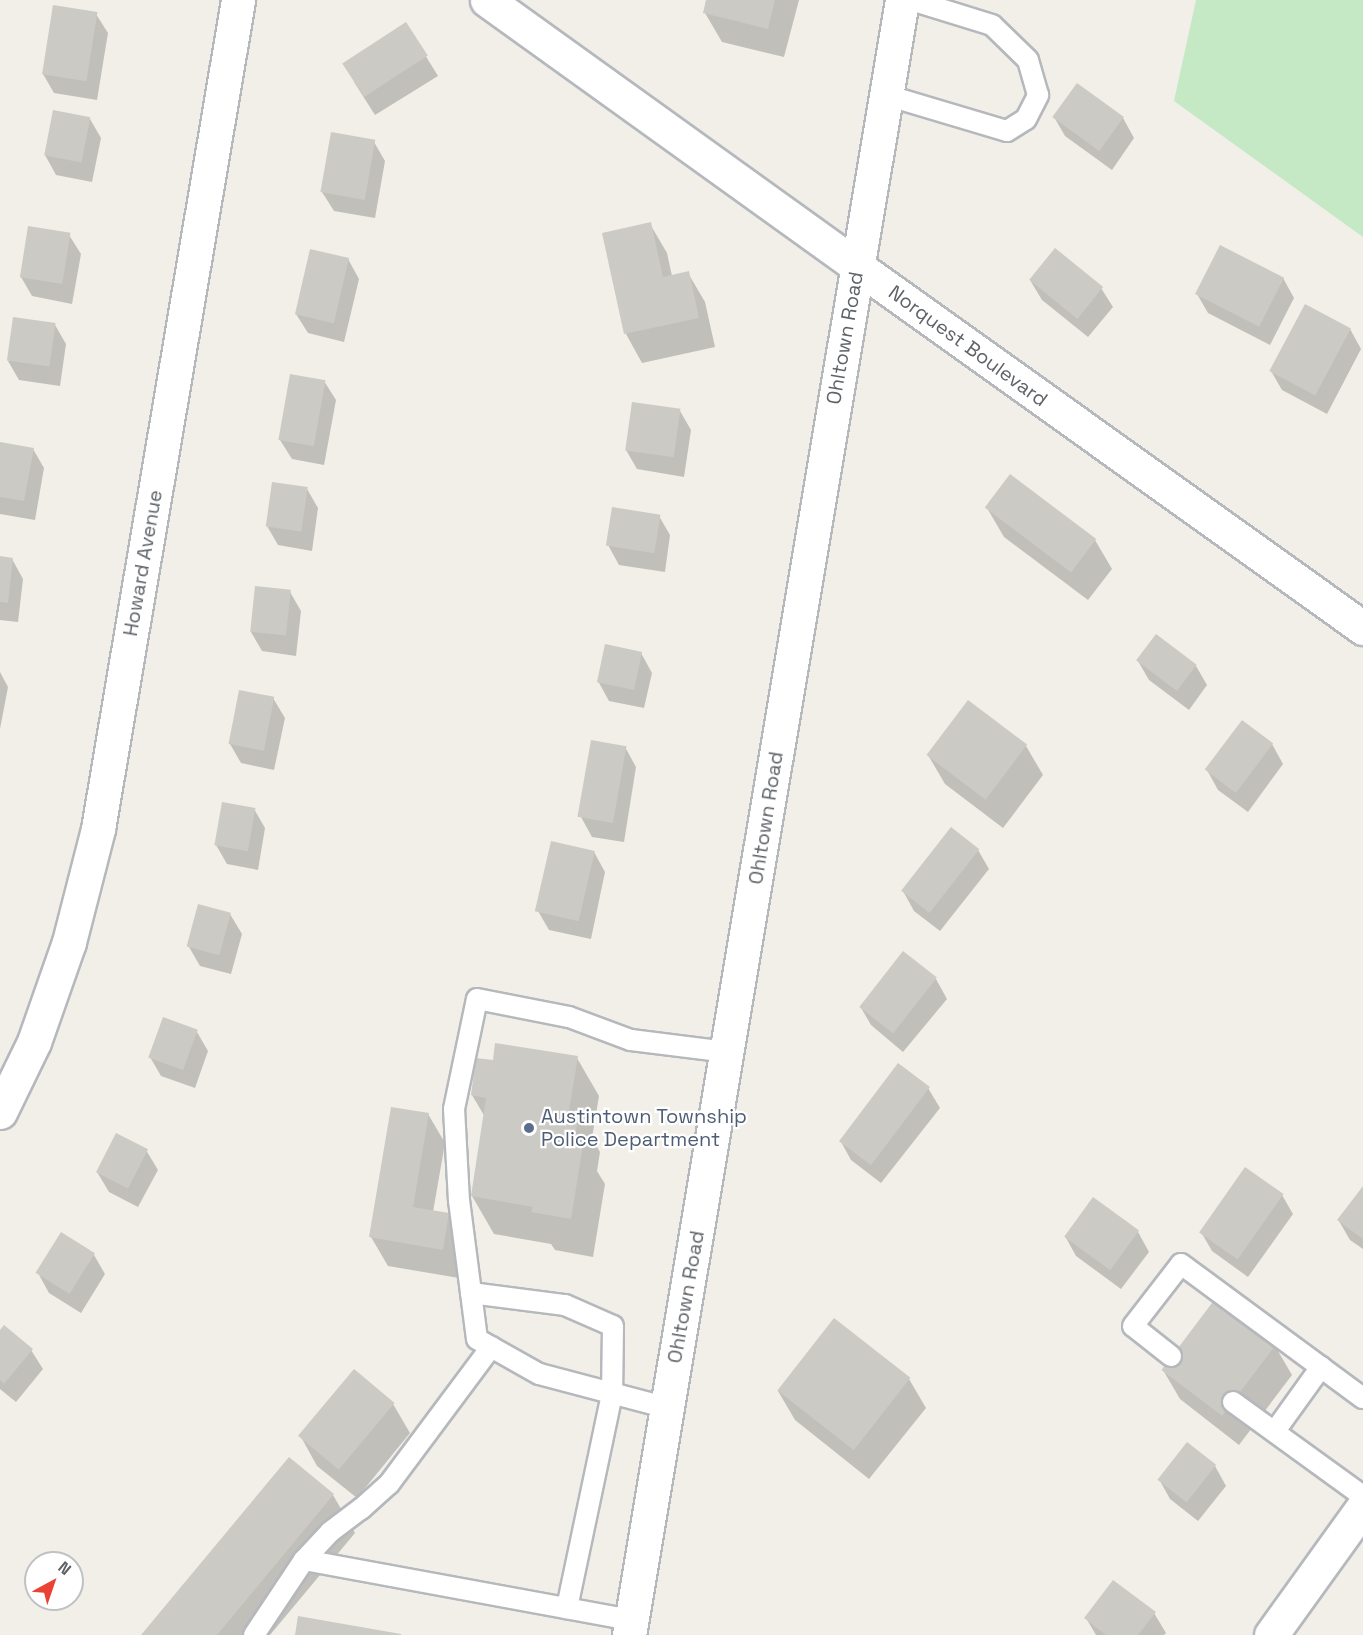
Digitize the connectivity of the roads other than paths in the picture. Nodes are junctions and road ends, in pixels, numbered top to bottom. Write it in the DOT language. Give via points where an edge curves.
graph roads {
  1 [pos="238,0"];
  2 [pos="487,0"];
  3 [pos="902,0"];
  4 [pos="911,0"];
  5 [pos="886,95"];
  6 [pos="858,267"];
  7 [pos="1363,628"];
  8 [pos="728,1052"];
  9 [pos="0,1112"];
  10 [pos="471,1293"];
  11 [pos="491,1347"];
  12 [pos="1171,1356"];
  13 [pos="1321,1367"];
  14 [pos="612,1394"];
  15 [pos="1363,1398"];
  16 [pos="1233,1402"];
  17 [pos="668,1408"];
  18 [pos="1275,1431"];
  19 [pos="1363,1496"];
  20 [pos="1363,1507"];
  21 [pos="304,1560"];
  22 [pos="567,1608"];
  23 [pos="630,1628"];
  24 [pos="254,1635"];
  25 [pos="1271,1635"];
  1 -- 9 [label="street, Howard Avenue" via="98,829 69,942 34,1042"];
  2 -- 6 [label="street, Norquest Boulevard"];
  3 -- 5 [label="street, Ohltown Road"];
  4 -- 5 [label="lane" via="993,25 1028,60 1038,95 1026,119 1007,131"];
  5 -- 6 [label="street, Ohltown Road"];
  6 -- 7 [label="street, Norquest Boulevard"];
  6 -- 8 [label="street, Ohltown Road"];
  8 -- 10 [label="lane" via="631,1040 569,1017 477,999 454,1109 459,1201"];
  8 -- 17 [label="street, Ohltown Road"];
  10 -- 11 [label="lane" via="477,1339"];
  10 -- 14 [label="lane" via="565,1305 613,1326"];
  11 -- 14 [label="lane" via="539,1374"];
  11 -- 21 [label="lane" via="389,1484 330,1532"];
  12 -- 13 [label="lane" via="1133,1326 1181,1264"];
  13 -- 15 [label="lane"];
  13 -- 18 [label="lane"];
  14 -- 17 [label="lane"];
  14 -- 22 [label="lane"];
  16 -- 18 [label="lane"];
  17 -- 23 [label="street, Ohltown Road"];
  18 -- 19 [label="lane"];
  20 -- 25 [label="street"];
  21 -- 22 [label="lane"];
  21 -- 24 [label="lane"];
  22 -- 23 [label="lane"];
}
